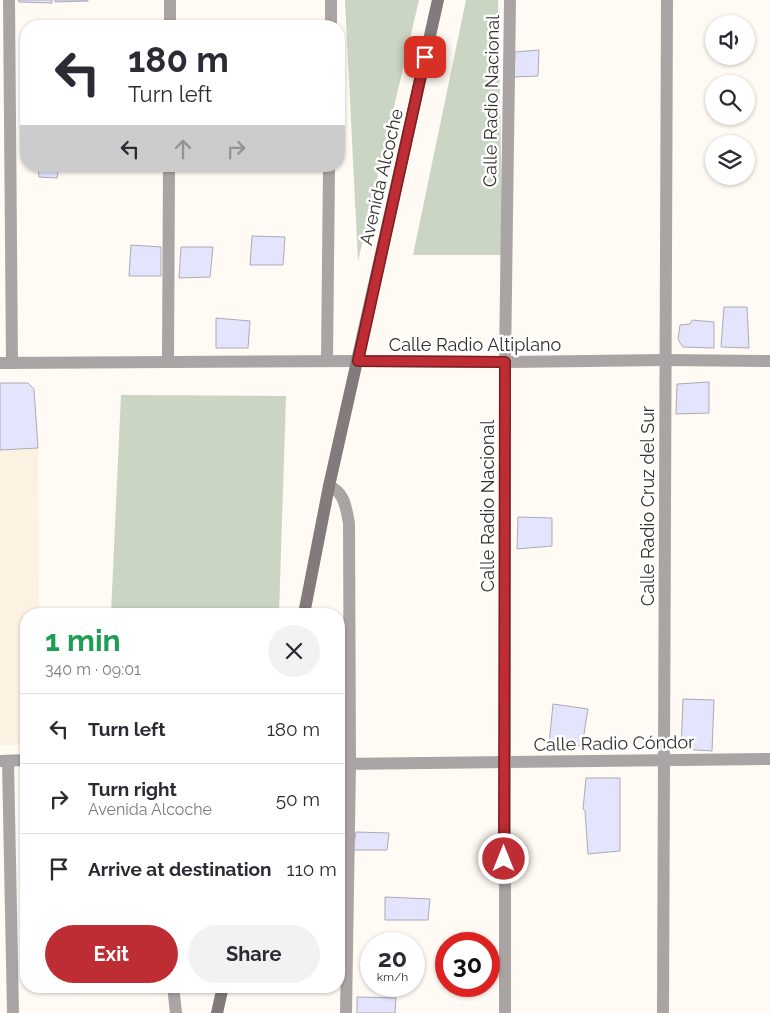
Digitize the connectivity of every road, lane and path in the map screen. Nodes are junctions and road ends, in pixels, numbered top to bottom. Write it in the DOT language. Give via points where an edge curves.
graph roads {
  1 [pos="9,0"];
  2 [pos="170,0"];
  3 [pos="331,0"];
  4 [pos="438,0"];
  5 [pos="510,0"];
  6 [pos="667,0"];
  7 [pos="170,20"];
  8 [pos="331,20"];
  9 [pos="169,172"];
  10 [pos="329,172"];
  11 [pos="665,360"];
  12 [pos="327,361"];
  13 [pos="358,361"];
  14 [pos="770,361"];
  15 [pos="168,362"];
  16 [pos="505,362"];
  17 [pos="6,363"];
  18 [pos="330,486"];
  19 [pos="305,608"];
  20 [pos="345,716"];
  21 [pos="770,759"];
  22 [pos="20,760"];
  23 [pos="664,760"];
  24 [pos="4,761"];
  25 [pos="504,762"];
  26 [pos="345,764"];
  27 [pos="345,888"];
  28 [pos="174,993"];
  29 [pos="221,993"];
  30 [pos="13,1013"];
  31 [pos="176,1013"];
  32 [pos="217,1013"];
  33 [pos="346,1013"];
  34 [pos="505,1013"];
  35 [pos="663,1013"];
  1 -- 17 [label="street"];
  2 -- 7 [label="street"];
  3 -- 8 [label="street"];
  4 -- 13 [label="street, Avenida Alcoche"];
  5 -- 16 [label="street, Calle Radio Nacional"];
  6 -- 11 [label="street, Calle Radio Cruz del Sur"];
  9 -- 15 [label="street"];
  10 -- 12 [label="street"];
  11 -- 14 [label="street, Calle Radio Altiplano"];
  11 -- 16 [label="street, Calle Radio Altiplano"];
  11 -- 23 [label="street, Calle Radio Cruz del Sur"];
  12 -- 13 [label="street, Calle Radio Altiplano"];
  12 -- 15 [label="street, Calle Radio Altiplano"];
  13 -- 16 [label="street, Calle Radio Altiplano"];
  13 -- 18 [label="street, Avenida Alcoche"];
  15 -- 17 [label="street, Calle Radio Altiplano"];
  16 -- 25 [label="street, Calle Radio Nacional"];
  18 -- 19 [label="street"];
  18 -- 20 [label="street" via="343,498 349,523"];
  21 -- 23 [label="street, Calle Radio Cóndor"];
  22 -- 24 [label="street"];
  23 -- 25 [label="street, Calle Radio Cóndor"];
  23 -- 35 [label="street, Calle Radio Cruz del Sur"];
  24 -- 30 [label="street"];
  25 -- 26 [label="street, Calle Radio Cóndor"];
  25 -- 34 [label="street, Calle Radio Nacional"];
  27 -- 33 [label="street"];
  28 -- 31 [label="street"];
  29 -- 32 [label="street"];
}
